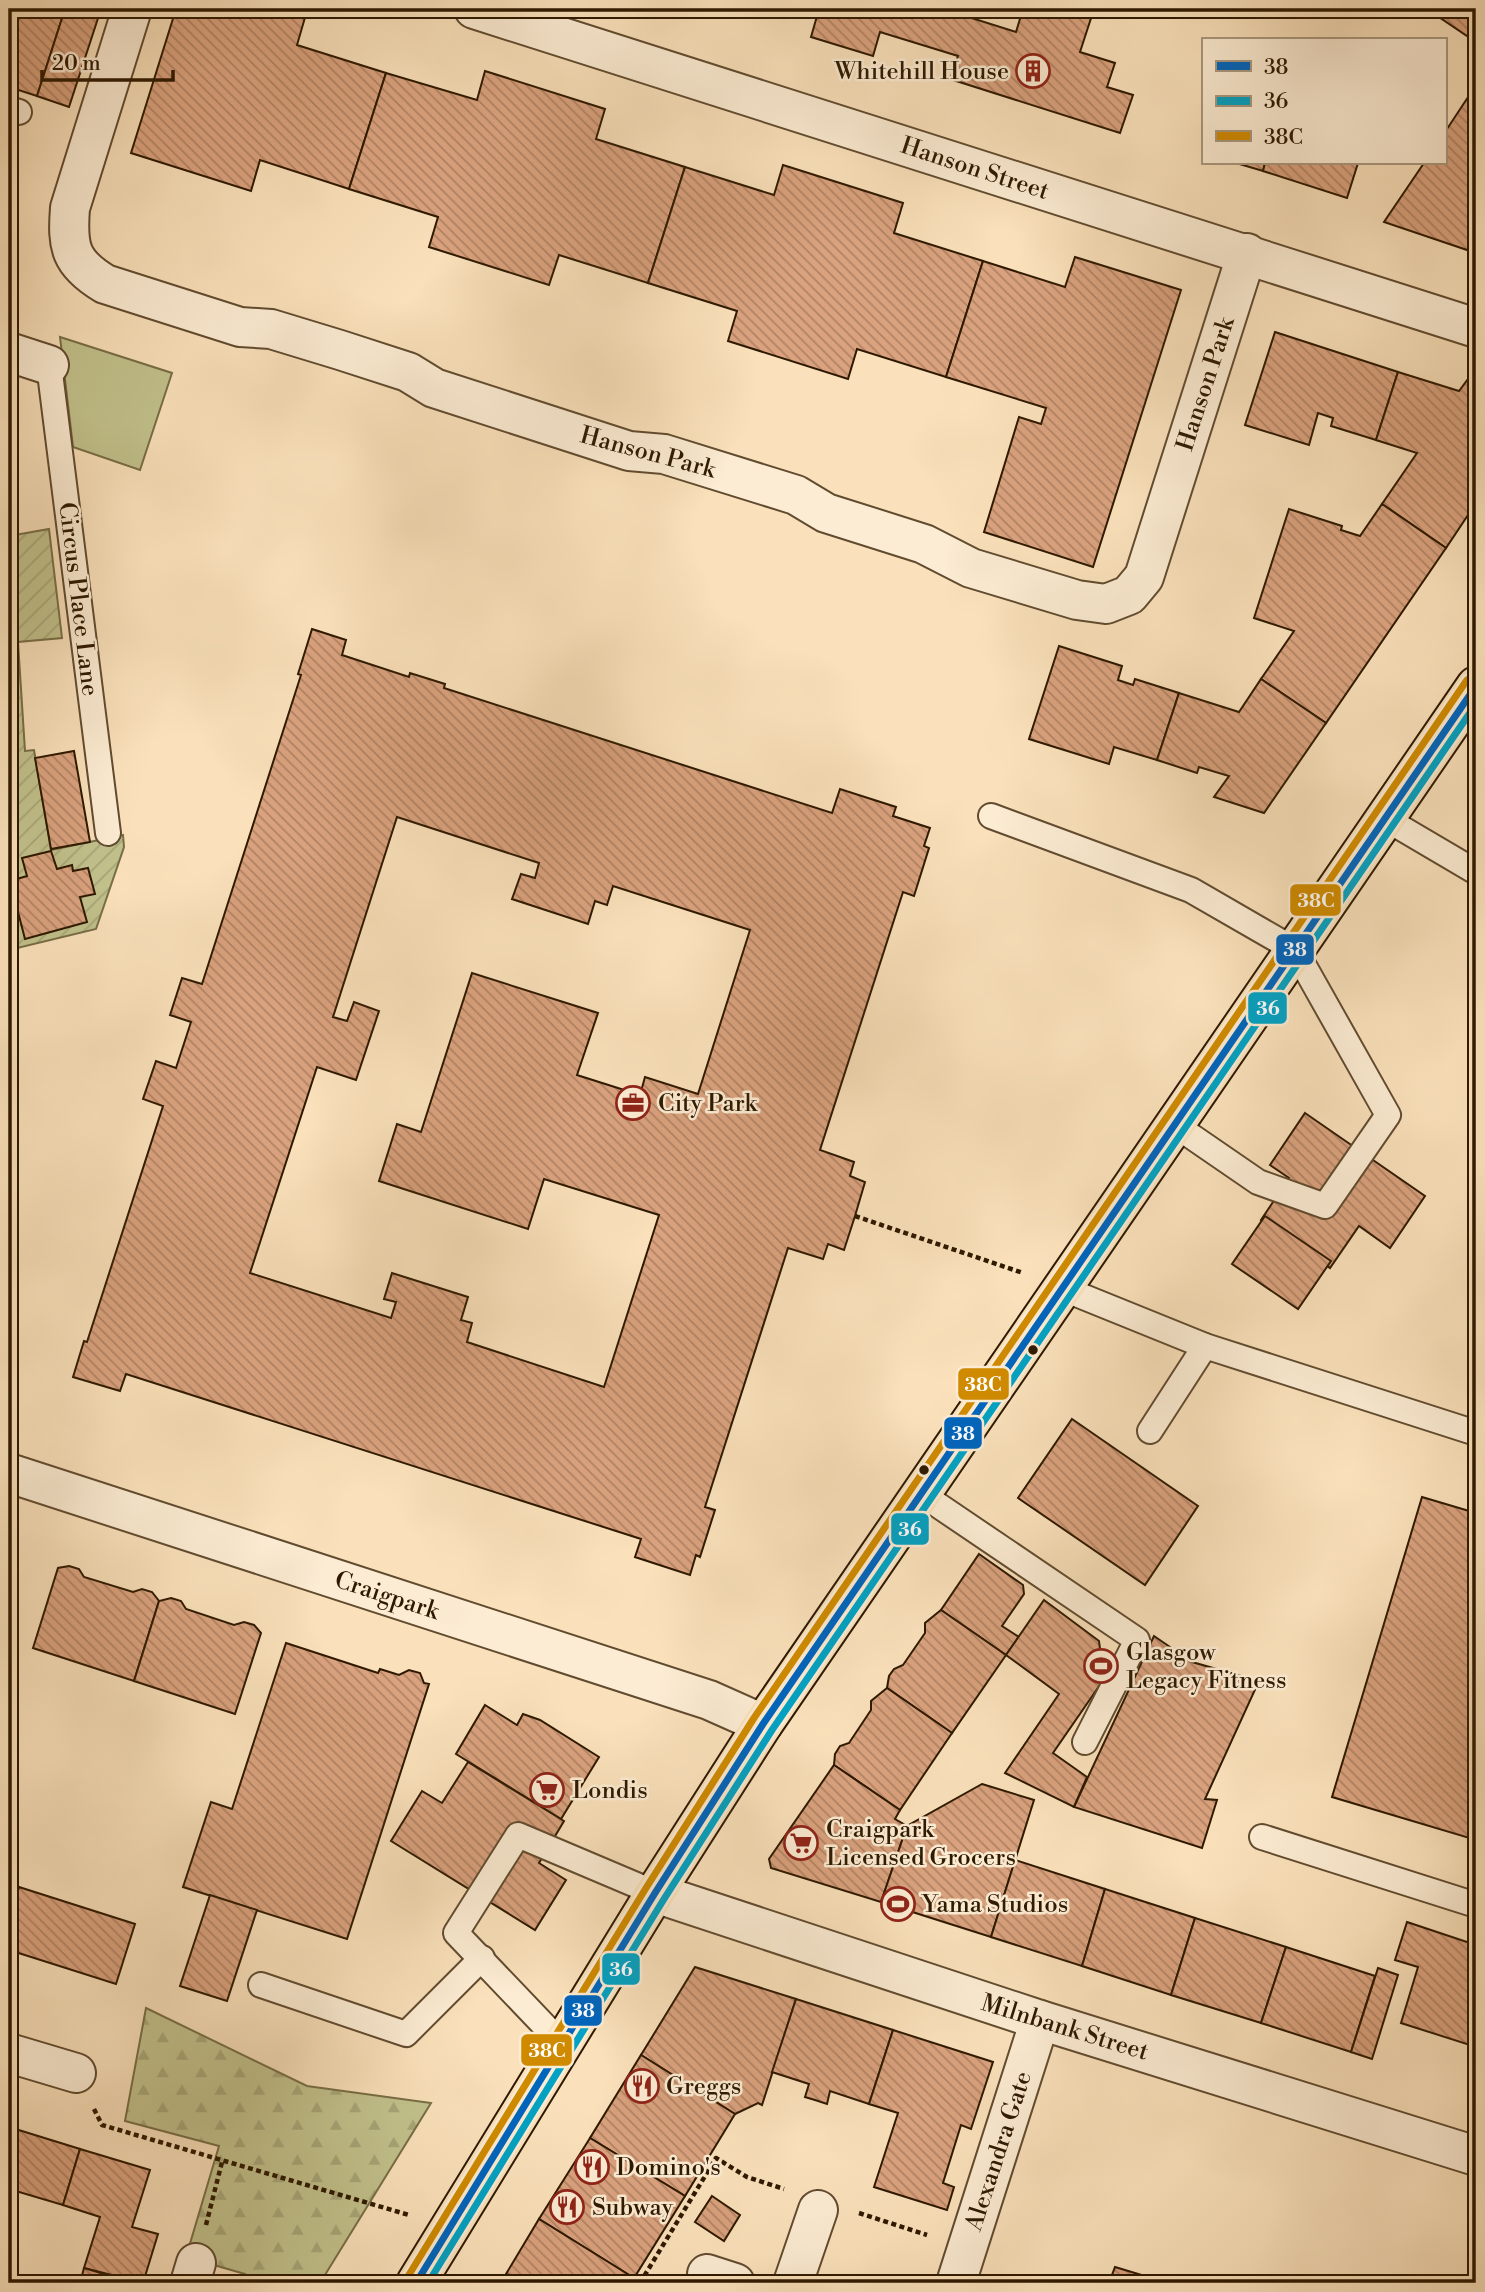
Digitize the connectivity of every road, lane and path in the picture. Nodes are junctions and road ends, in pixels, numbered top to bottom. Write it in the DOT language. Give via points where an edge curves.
graph roads {
  1 [pos="132,9"];
  2 [pos="474,9"];
  3 [pos="1247,253"];
  4 [pos="1476,328"];
  5 [pos="9,352"];
  6 [pos="49,365"];
  7 [pos="1476,686"];
  8 [pos="990,816"];
  9 [pos="1386,819"];
  10 [pos="108,833"];
  11 [pos="1476,872"];
  12 [pos="1295,950"];
  13 [pos="1175,1125"];
  14 [pos="855,1216"];
  15 [pos="1064,1289"];
  16 [pos="1205,1346"];
  17 [pos="1150,1431"];
  18 [pos="1476,1433"];
  19 [pos="9,1473"];
  20 [pos="923,1495"];
  21 [pos="764,1724"];
  22 [pos="1084,1742"];
  23 [pos="1262,1837"];
  24 [pos="655,1893"];
  25 [pos="1476,1905"];
  26 [pos="482,1958"];
  27 [pos="261,1986"];
  28 [pos="1040,2020"];
  29 [pos="562,2045"];
  30 [pos="9,2053"];
  31 [pos="76,2073"];
  32 [pos="1476,2156"];
  33 [pos="222,2162"];
  34 [pos="818,2210"];
  35 [pos="450,2227"];
  36 [pos="193,2273"];
  37 [pos="416,2283"];
  38 [pos="793,2283"];
  39 [pos="956,2283"];
  1 -- 3 [label="street, Hanson Park" via="70,208 73,257 86,273 105,284 240,327 271,328 408,372 434,388 629,451 664,454 796,495 825,513 924,544 971,568 1077,600 1106,604 1129,595 1144,577"];
  2 -- 3 [label="street, Hanson Street"];
  3 -- 4 [label="street, Hanson Street"];
  5 -- 6 [label="street"];
  6 -- 10 [label="lane, Circus Place Lane"];
  7 -- 9 [label="main road"];
  8 -- 12 [label="lane" via="1191,890"];
  9 -- 11 [label="lane"];
  9 -- 12 [label="main road"];
  12 -- 13 [label="main road"];
  12 -- 13 [label="lane" via="1388,1115 1325,1206 1258,1182"];
  13 -- 15 [label="main road"];
  14 -- 15 [label="path" via="966,1251"];
  15 -- 16 [label="lane"];
  15 -- 20 [label="main road"];
  16 -- 17 [label="lane"];
  16 -- 18 [label="lane"];
  19 -- 21 [label="street, Craigpark" via="690,1694"];
  20 -- 21 [label="main road"];
  20 -- 22 [label="lane" via="1137,1640"];
  21 -- 24 [label="main road"];
  23 -- 25 [label="lane"];
  24 -- 26 [label="lane" via="518,1835 456,1933"];
  24 -- 28 [label="street, Milnbank Street"];
  24 -- 29 [label="main road"];
  26 -- 27 [label="lane" via="406,2034"];
  26 -- 29 [label="lane"];
  28 -- 32 [label="street, Milnbank Street"];
  28 -- 39 [label="street, Alexandra Gate"];
  29 -- 35 [label="main road"];
  30 -- 31 [label="street"];
  31 -- 33 [label="path" via="102,2126"];
  33 -- 35 [label="path"];
  33 -- 36 [label="path"];
  34 -- 38 [label="street"];
  35 -- 37 [label="main road"];
}
